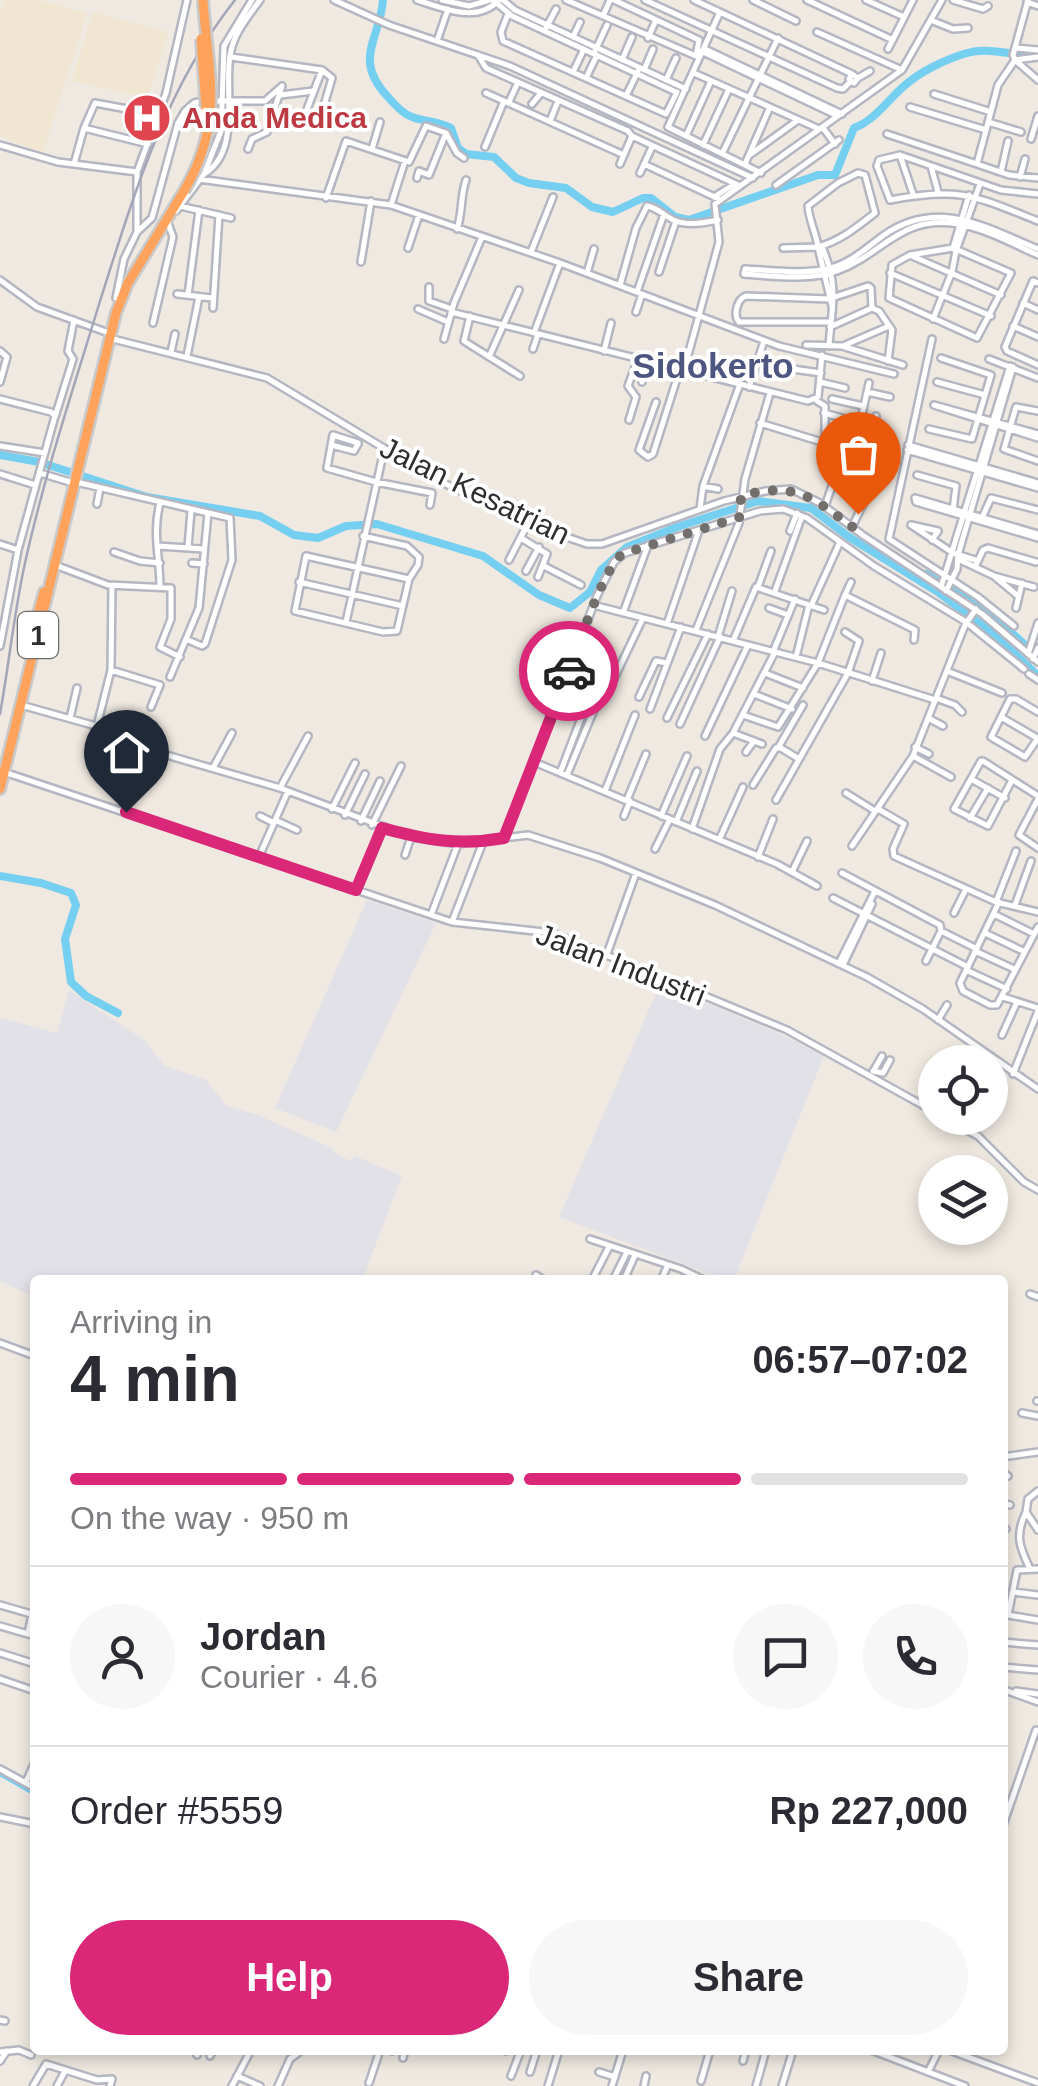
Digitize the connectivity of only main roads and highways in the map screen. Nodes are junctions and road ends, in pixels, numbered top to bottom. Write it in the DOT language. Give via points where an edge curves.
graph roads {
  1 [pos="200,0"];
  2 [pos="181,191"];
  3 [pos="108,335"];
  4 [pos="73,482"];
  5 [pos="47,592"];
  6 [pos="44,605"];
  7 [pos="2,769"];
  8 [pos="0,789"];
  1 -- 2 [label="highway, 1, bridge" via="211,120 206,148"];
  2 -- 3 [label="highway, 1" via="128,283"];
  2 -- 3 [label="highway, 1" via="125,276"];
  3 -- 4 [label="highway, 1"];
  4 -- 5 [label="highway, 1"];
  4 -- 5 [label="highway, 1"];
  5 -- 6 [label="highway, 1"];
  6 -- 7 [label="highway, 1"];
  6 -- 7 [label="highway, 1"];
  7 -- 8 [label="highway, 1"];
}
